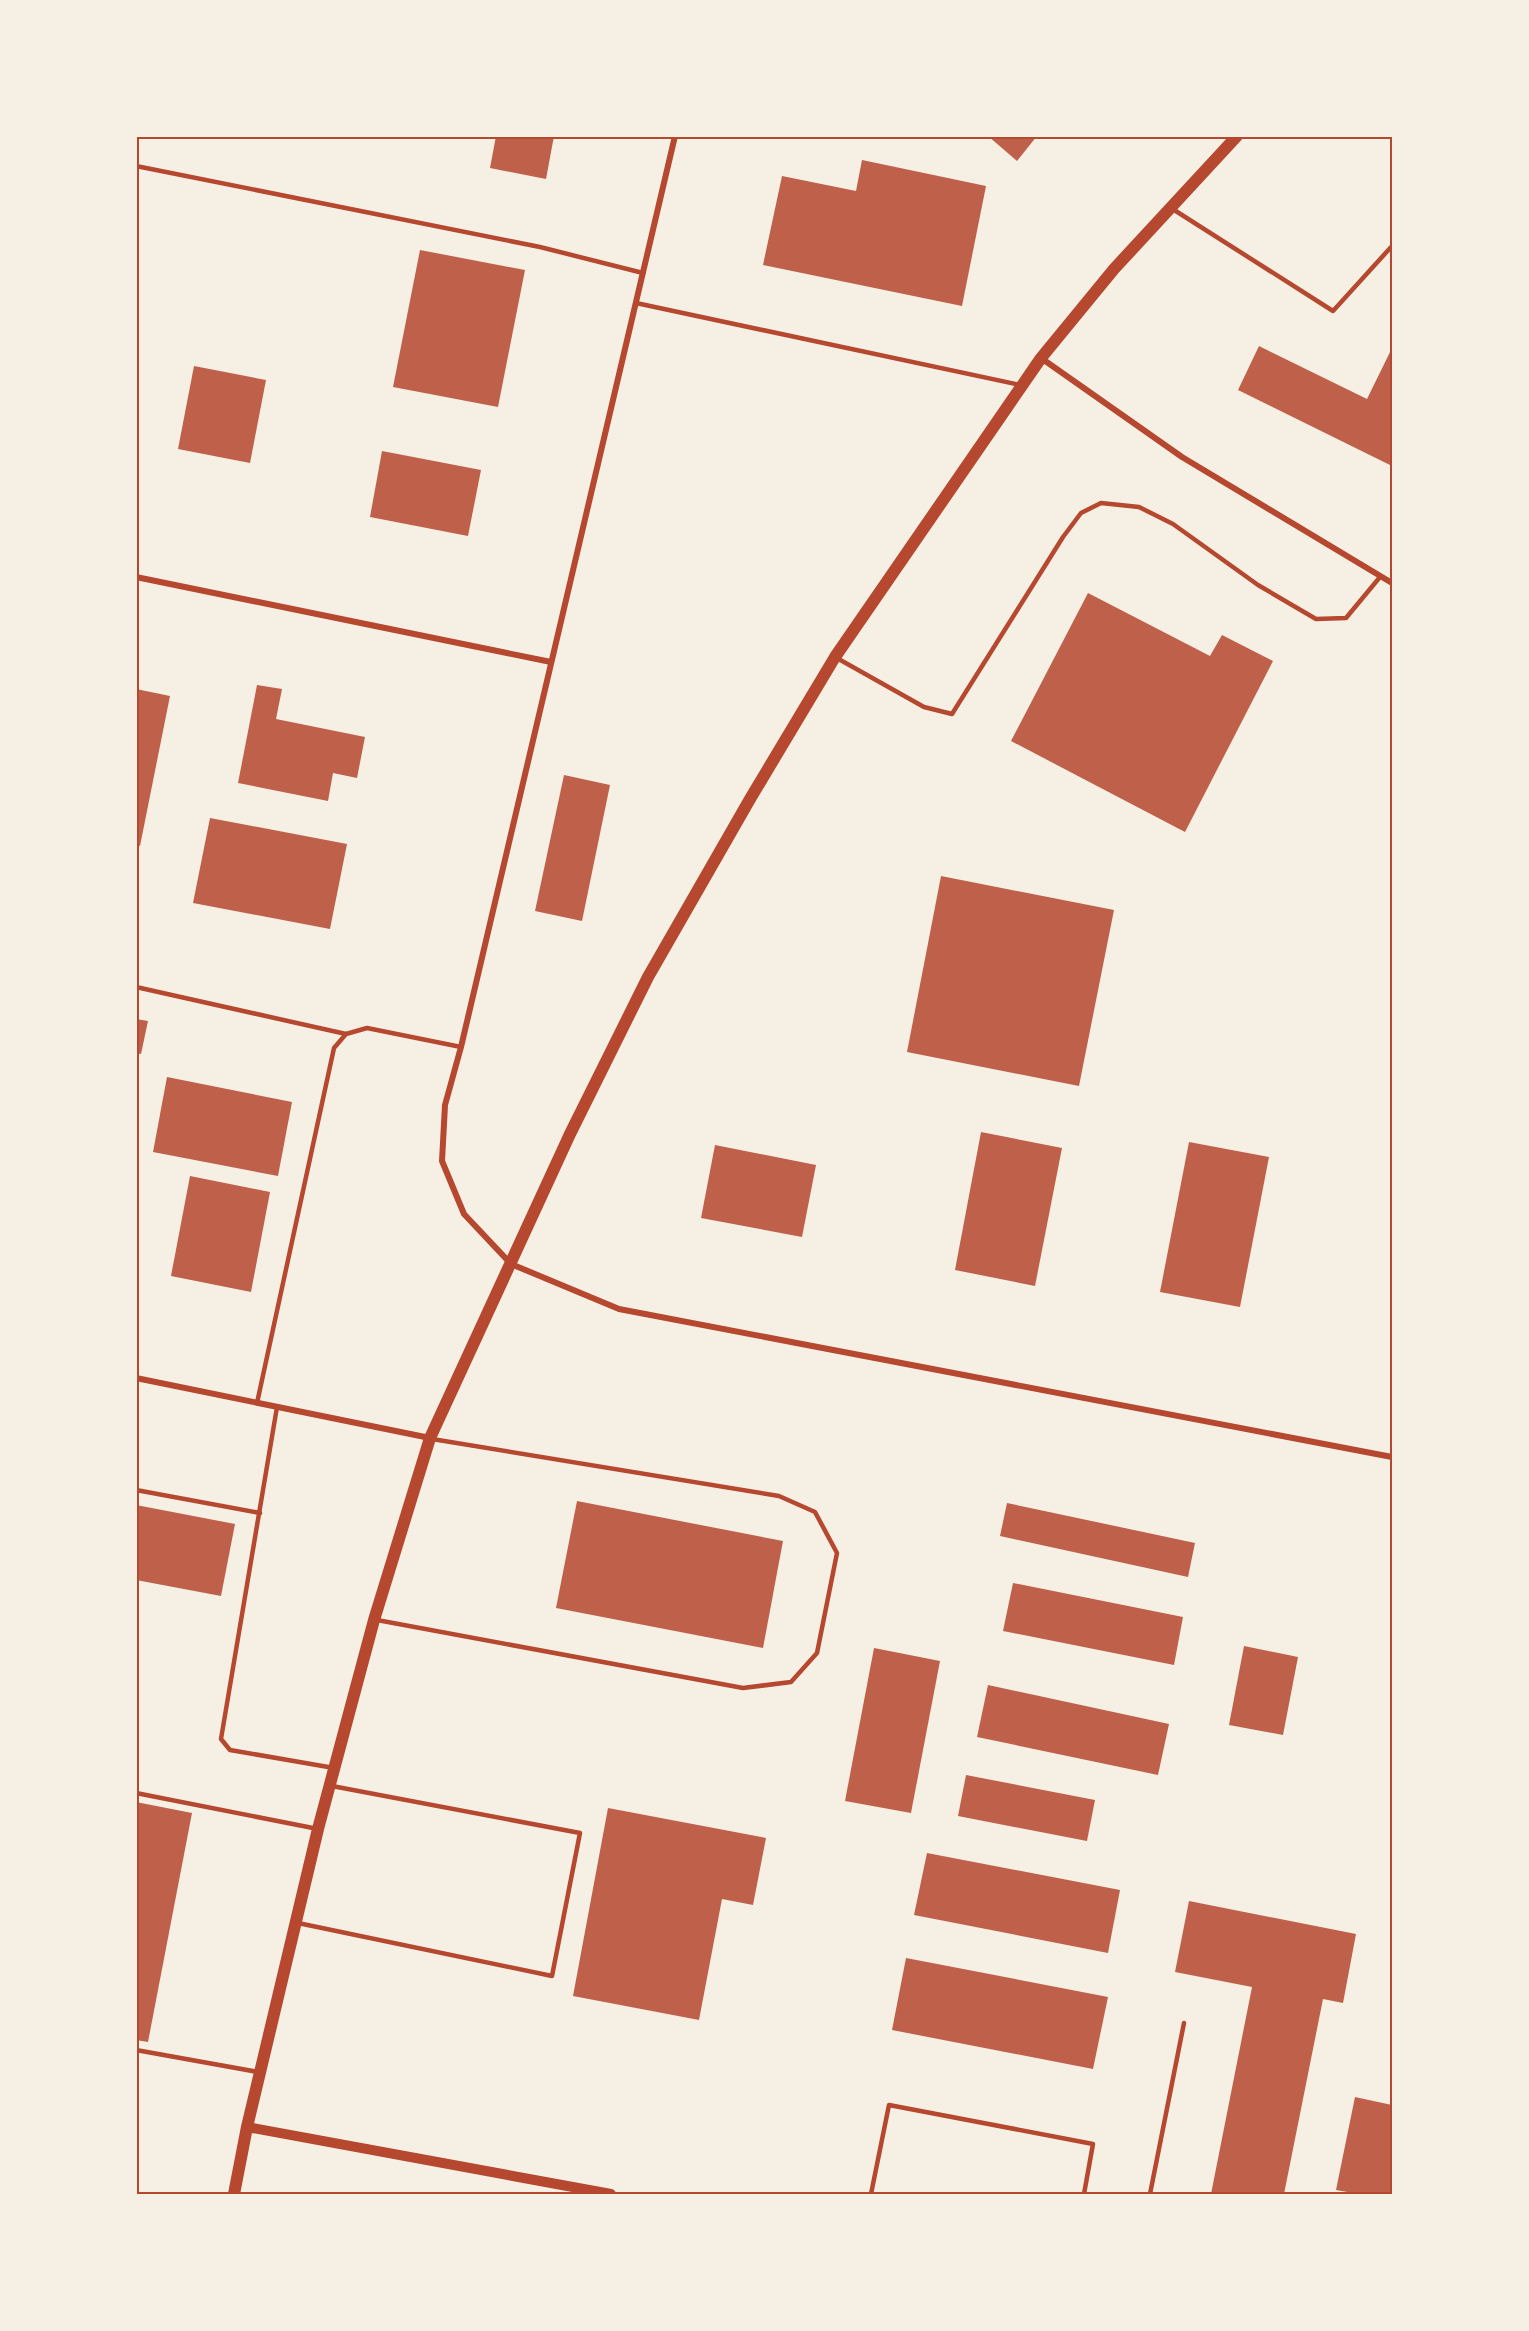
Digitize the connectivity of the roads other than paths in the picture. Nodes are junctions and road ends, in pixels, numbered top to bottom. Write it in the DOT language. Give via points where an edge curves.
graph roads {
  1 [pos="675,136"];
  2 [pos="1237,136"];
  3 [pos="136,166"];
  4 [pos="1171,208"];
  5 [pos="1392,246"];
  6 [pos="643,273"];
  7 [pos="636,303"];
  8 [pos="1041,358"];
  9 [pos="1022,385"];
  10 [pos="136,576"];
  11 [pos="1380,577"];
  12 [pos="1392,584"];
  13 [pos="835,657"];
  14 [pos="551,662"];
  15 [pos="136,987"];
  16 [pos="346,1034"];
  17 [pos="461,1047"];
  18 [pos="511,1264"];
  19 [pos="136,1378"];
  20 [pos="257,1403"];
  21 [pos="277,1407"];
  22 [pos="430,1438"];
  23 [pos="1392,1456"];
  24 [pos="136,1490"];
  25 [pos="260,1513"];
  26 [pos="374,1620"];
  27 [pos="334,1768"];
  28 [pos="329,1785"];
  29 [pos="136,1793"];
  30 [pos="318,1829"];
  31 [pos="296,1922"];
  32 [pos="1184,2023"];
  33 [pos="136,2050"];
  34 [pos="260,2073"];
  35 [pos="247,2127"];
  36 [pos="234,2194"];
  37 [pos="611,2194"];
  38 [pos="871,2194"];
  39 [pos="1084,2194"];
  40 [pos="1150,2194"];
  1 -- 6 [label="street"];
  2 -- 4 [label="main road"];
  3 -- 6 [label="lane" via="540,248"];
  4 -- 5 [label="lane" via="1333,311"];
  4 -- 8 [label="main road" via="1114,269"];
  6 -- 7 [label="street"];
  7 -- 9 [label="lane"];
  7 -- 14 [label="street"];
  8 -- 9 [label="main road"];
  8 -- 11 [label="street" via="1182,457"];
  9 -- 13 [label="main road"];
  10 -- 14 [label="street"];
  11 -- 12 [label="street"];
  11 -- 13 [label="lane" via="1346,618 1316,619 1258,585 1173,524 1139,507 1101,503 1081,513 1063,537 952,714 924,707"];
  13 -- 18 [label="main road" via="648,977"];
  14 -- 17 [label="street"];
  15 -- 16 [label="lane"];
  16 -- 17 [label="lane" via="367,1028"];
  16 -- 20 [label="lane" via="334,1047"];
  17 -- 18 [label="street" via="445,1105 442,1161 464,1214"];
  18 -- 22 [label="main road"];
  18 -- 23 [label="street" via="619,1309"];
  19 -- 20 [label="street"];
  20 -- 21 [label="street"];
  21 -- 22 [label="street"];
  21 -- 25 [label="lane"];
  22 -- 26 [label="main road"];
  22 -- 26 [label="lane" via="779,1496 814,1512 837,1553 817,1653 791,1682 743,1688"];
  24 -- 25 [label="lane"];
  25 -- 27 [label="lane" via="221,1739 230,1750"];
  26 -- 27 [label="main road"];
  27 -- 28 [label="main road"];
  28 -- 30 [label="main road"];
  28 -- 31 [label="lane" via="580,1833 552,1976"];
  29 -- 30 [label="lane"];
  30 -- 31 [label="main road"];
  31 -- 34 [label="main road"];
  32 -- 40 [label="lane"];
  33 -- 34 [label="lane"];
  34 -- 35 [label="main road"];
  35 -- 36 [label="main road"];
  35 -- 37 [label="street"];
  38 -- 39 [label="lane" via="889,2105 1093,2144"];
}
